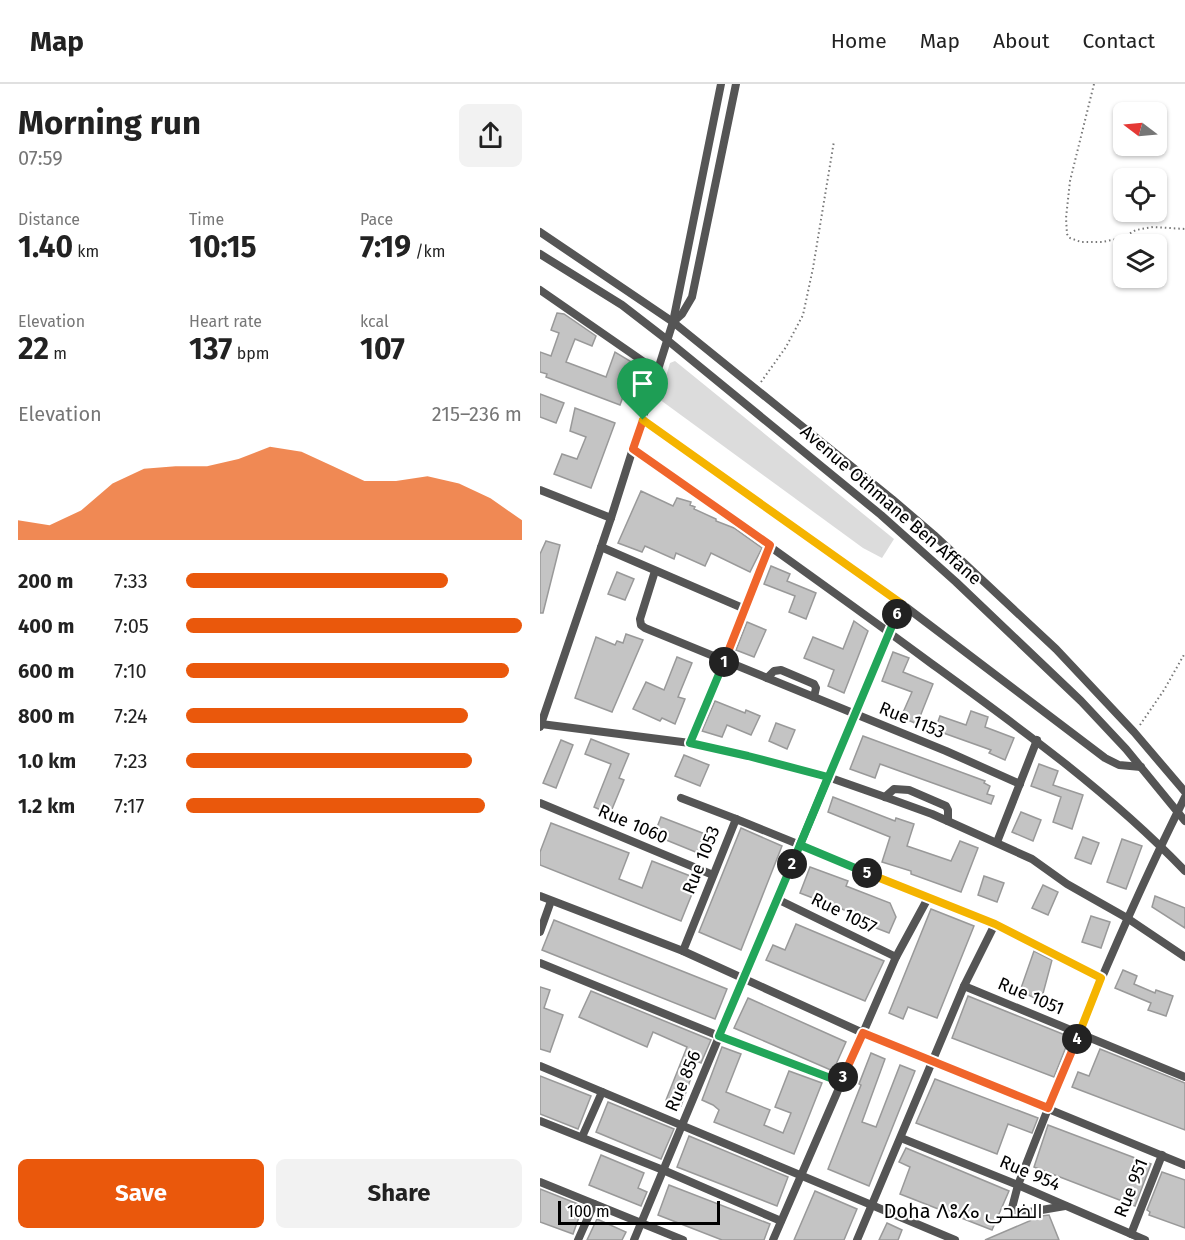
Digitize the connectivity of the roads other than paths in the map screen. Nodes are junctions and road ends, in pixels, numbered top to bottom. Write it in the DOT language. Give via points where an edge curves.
graph roads {
  1 [pos="721,84"];
  2 [pos="736,84"];
  3 [pos="540,232"];
  4 [pos="540,254"];
  5 [pos="540,290"];
  6 [pos="673,322"];
  7 [pos="666,339"];
  8 [pos="657,371"];
  9 [pos="643,420"];
  10 [pos="633,449"];
  11 [pos="540,489"];
  12 [pos="611,518"];
  13 [pos="770,545"];
  14 [pos="600,547"];
  15 [pos="655,571"];
  16 [pos="902,604"];
  17 [pos="745,609"];
  18 [pos="889,632"];
  19 [pos="725,660"];
  20 [pos="854,714"];
  21 [pos="540,725"];
  22 [pos="1037,740"];
  23 [pos="690,743"];
  24 [pos="1141,767"];
  25 [pos="828,777"];
  26 [pos="1020,784"];
  27 [pos="1185,792"];
  28 [pos="885,797"];
  29 [pos="1185,797"];
  30 [pos="681,798"];
  31 [pos="540,803"];
  32 [pos="1178,812"];
  33 [pos="736,819"];
  34 [pos="948,821"];
  35 [pos="1185,821"];
  36 [pos="997,842"];
  37 [pos="800,845"];
  38 [pos="1160,845"];
  39 [pos="1185,871"];
  40 [pos="713,875"];
  41 [pos="540,896"];
  42 [pos="928,898"];
  43 [pos="777,899"];
  44 [pos="551,901"];
  45 [pos="1127,918"];
  46 [pos="995,924"];
  47 [pos="540,932"];
  48 [pos="682,951"];
  49 [pos="896,957"];
  50 [pos="1185,957"];
  51 [pos="540,963"];
  52 [pos="1101,978"];
  53 [pos="744,979"];
  54 [pos="964,986"];
  55 [pos="863,1033"];
  56 [pos="1079,1034"];
  57 [pos="719,1036"];
  58 [pos="933,1060"];
  59 [pos="540,1066"];
  60 [pos="1185,1077"];
  61 [pos="841,1082"];
  62 [pos="602,1092"];
  63 [pos="1048,1108"];
  64 [pos="540,1121"];
  65 [pos="682,1124"];
  66 [pos="582,1137"];
  67 [pos="901,1138"];
  68 [pos="1162,1155"];
  69 [pos="1185,1165"];
  70 [pos="663,1170"];
  71 [pos="801,1176"];
  72 [pos="540,1182"];
  73 [pos="1018,1185"];
  74 [pos="594,1204"];
  75 [pos="872,1204"];
  76 [pos="1065,1206"];
  77 [pos="782,1221"];
  78 [pos="642,1222"];
  79 [pos="1131,1234"];
  80 [pos="578,1240"];
  81 [pos="634,1240"];
  82 [pos="683,1240"];
  83 [pos="773,1240"];
  84 [pos="857,1240"];
  85 [pos="956,1240"];
  86 [pos="1145,1240"];
  1 -- 6 [label="street"];
  2 -- 6 [label="street" via="692,297"];
  3 -- 6 [label="street, Avenue Othmane Ben Affane"];
  4 -- 7 [label="street, Avenue Othmane Ben Affane" via="622,305"];
  5 -- 8 [label="street"];
  6 -- 7 [label="street"];
  6 -- 27 [label="street, Avenue Othmane Ben Affane" via="943,543 1056,649"];
  7 -- 8 [label="street"];
  7 -- 24 [label="street, Avenue Othmane Ben Affane" via="820,463 957,582 1081,701"];
  8 -- 9 [label="street"];
  9 -- 10 [label="street"];
  9 -- 16 [label="street"];
  10 -- 12 [label="street"];
  10 -- 13 [label="street"];
  11 -- 12 [label="street"];
  12 -- 14 [label="street"];
  13 -- 17 [label="street"];
  13 -- 18 [label="street"];
  14 -- 15 [label="street"];
  14 -- 21 [label="street"];
  15 -- 17 [label="street"];
  15 -- 19 [label="street, Rue 1153" via="641,626"];
  16 -- 18 [label="street, Rue 856"];
  16 -- 24 [label="street" via="1105,758 1126,767"];
  17 -- 19 [label="street"];
  18 -- 20 [label="street, Rue 856"];
  18 -- 22 [label="street"];
  19 -- 20 [label="street, Rue 1153"];
  19 -- 23 [label="street"];
  20 -- 25 [label="street, Rue 856"];
  20 -- 26 [label="street, Rue 1153"];
  21 -- 23 [label="street"];
  22 -- 26 [label="street"];
  22 -- 38 [label="street"];
  23 -- 25 [label="street"];
  24 -- 32 [label="street, Avenue Othmane Ben Affane"];
  25 -- 28 [label="street"];
  25 -- 37 [label="street, Rue 856"];
  26 -- 36 [label="street"];
  28 -- 34 [label="street"];
  28 -- 34 [label="street" via="894,789 909,790 946,806"];
  29 -- 32 [label="street"];
  30 -- 33 [label="street"];
  31 -- 40 [label="street, Rue 1060"];
  32 -- 35 [label="street, Avenue Othmane Ben Affane"];
  32 -- 38 [label="street"];
  33 -- 37 [label="street, Rue 1053"];
  33 -- 40 [label="street, Rue 1053"];
  34 -- 36 [label="street"];
  36 -- 45 [label="street"];
  37 -- 42 [label="street, Rue 1053"];
  37 -- 43 [label="street, Rue 856"];
  38 -- 39 [label="street"];
  38 -- 45 [label="street"];
  40 -- 48 [label="street, Rue 1053"];
  41 -- 44 [label="street"];
  42 -- 46 [label="street, Rue 1053"];
  42 -- 49 [label="street"];
  43 -- 49 [label="street, Rue 1057"];
  43 -- 53 [label="street, Rue 856"];
  44 -- 47 [label="street"];
  44 -- 48 [label="street"];
  45 -- 50 [label="street"];
  45 -- 52 [label="street"];
  46 -- 52 [label="street, Rue 1053"];
  46 -- 54 [label="street"];
  48 -- 53 [label="street"];
  49 -- 55 [label="street"];
  51 -- 57 [label="street"];
  52 -- 56 [label="street"];
  53 -- 55 [label="street"];
  53 -- 57 [label="street, Rue 856"];
  54 -- 56 [label="street, Rue 1051"];
  54 -- 58 [label="street"];
  55 -- 58 [label="street"];
  55 -- 61 [label="street"];
  56 -- 60 [label="street, Rue 1051"];
  56 -- 63 [label="street"];
  57 -- 61 [label="street"];
  57 -- 65 [label="street, Rue 856"];
  58 -- 63 [label="street"];
  58 -- 67 [label="street"];
  59 -- 62 [label="street"];
  61 -- 71 [label="street"];
  62 -- 65 [label="street"];
  62 -- 66 [label="street"];
  63 -- 68 [label="street"];
  63 -- 73 [label="street"];
  64 -- 66 [label="street"];
  65 -- 70 [label="street, Rue 856"];
  65 -- 71 [label="street"];
  66 -- 70 [label="street"];
  67 -- 73 [label="street, Rue 954"];
  67 -- 75 [label="street"];
  68 -- 69 [label="street"];
  68 -- 79 [label="street, Rue 951"];
  70 -- 77 [label="street"];
  70 -- 78 [label="street, Rue 856"];
  71 -- 75 [label="street"];
  71 -- 77 [label="street"];
  72 -- 74 [label="street"];
  73 -- 76 [label="street, Rue 954"];
  73 -- 76 [label="street" via="1012,1204 1014,1213"];
  74 -- 78 [label="street"];
  74 -- 80 [label="street"];
  75 -- 84 [label="street"];
  75 -- 85 [label="street"];
  76 -- 79 [label="street, Rue 954"];
  77 -- 83 [label="street"];
  78 -- 81 [label="street, Rue 856"];
  78 -- 82 [label="street"];
  79 -- 86 [label="street, Rue 954"];
}
